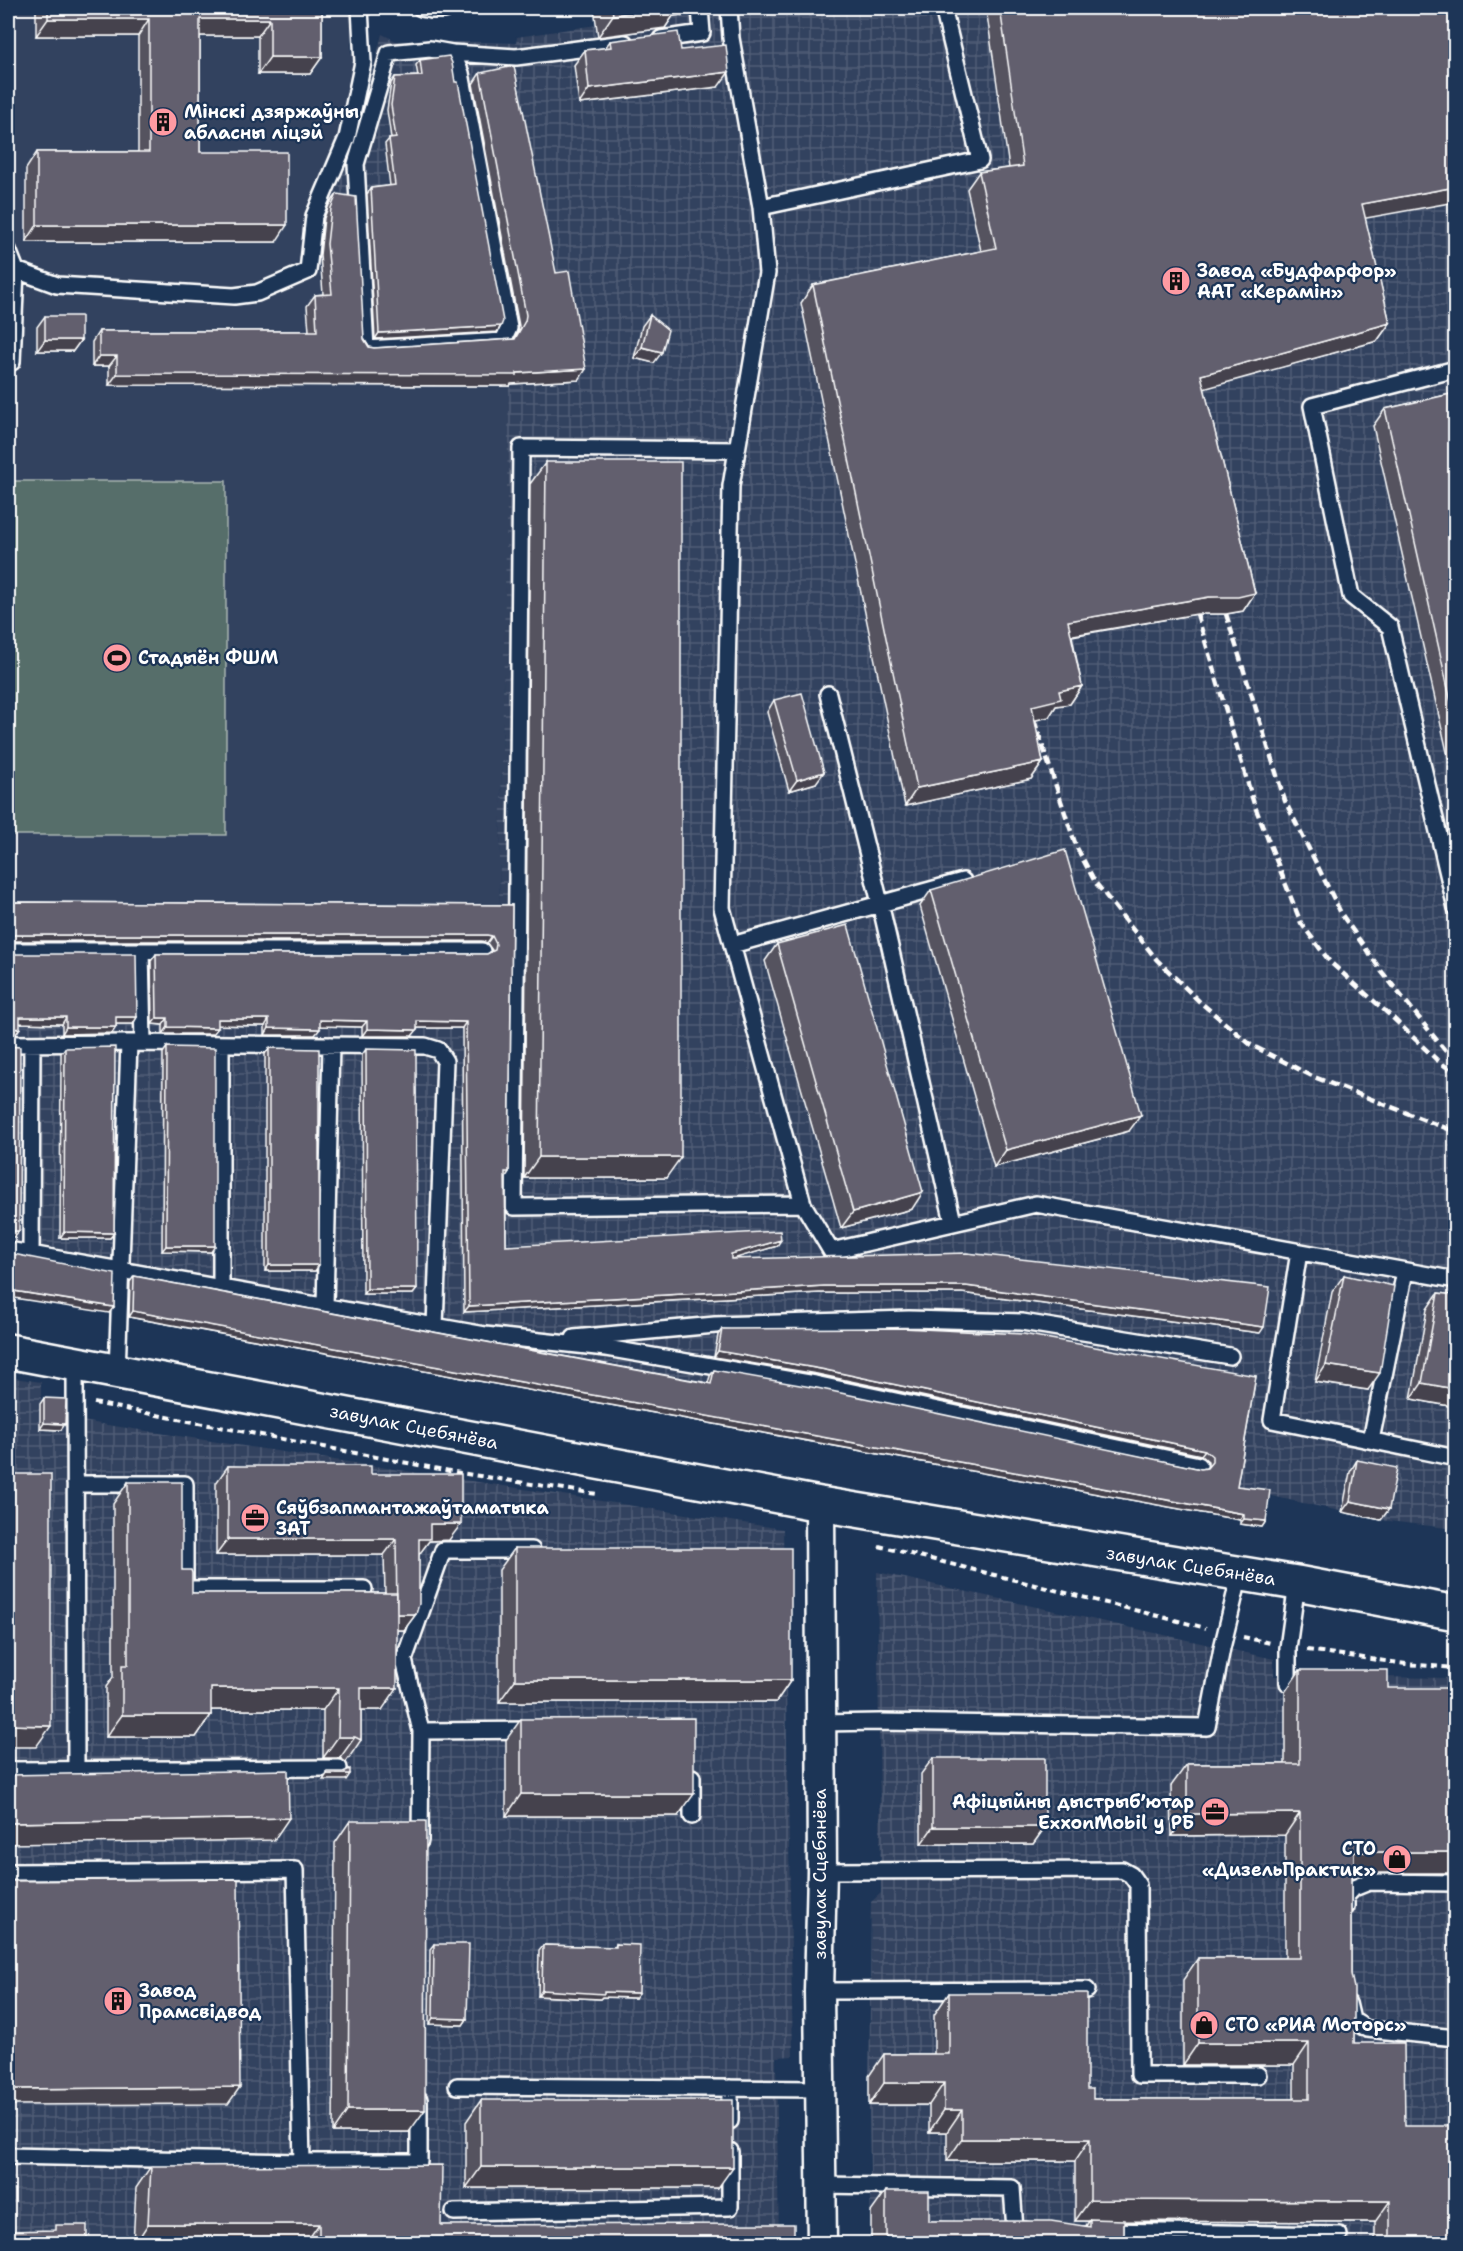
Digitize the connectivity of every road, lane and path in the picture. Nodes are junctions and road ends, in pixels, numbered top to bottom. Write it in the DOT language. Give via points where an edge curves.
graph roads {
  1 [pos="360,8"];
  2 [pos="421,8"];
  3 [pos="447,8"];
  4 [pos="700,8"];
  5 [pos="729,8"];
  6 [pos="943,8"];
  7 [pos="362,44"];
  8 [pos="389,53"];
  9 [pos="452,53"];
  10 [pos="761,207"];
  11 [pos="8,250"];
  12 [pos="16,270"];
  13 [pos="12,362"];
  14 [pos="1455,369"];
  15 [pos="737,450"];
  16 [pos="828,694"];
  17 [pos="972,878"];
  18 [pos="880,903"];
  19 [pos="1455,908"];
  20 [pos="732,945"];
  21 [pos="8,951"];
  22 [pos="141,951"];
  23 [pos="482,951"];
  24 [pos="136,1043"];
  25 [pos="8,1044"];
  26 [pos="33,1044"];
  27 [pos="221,1044"];
  28 [pos="331,1045"];
  29 [pos="803,1204"];
  30 [pos="953,1222"];
  31 [pos="8,1250"];
  32 [pos="1299,1252"];
  33 [pos="32,1255"];
  34 [pos="120,1270"];
  35 [pos="1405,1271"];
  36 [pos="1455,1280"];
  37 [pos="221,1288"];
  38 [pos="325,1306"];
  39 [pos="435,1326"];
  40 [pos="547,1340"];
  41 [pos="8,1351"];
  42 [pos="1230,1356"];
  43 [pos="75,1364"];
  44 [pos="117,1372"];
  45 [pos="75,1400"];
  46 [pos="1371,1440"];
  47 [pos="1455,1458"];
  48 [pos="1199,1465"];
  49 [pos="75,1484"];
  50 [pos="602,1495"];
  51 [pos="820,1504"];
  52 [pos="877,1545"];
  53 [pos="545,1549"];
  54 [pos="1240,1574"];
  55 [pos="1297,1583"];
  56 [pos="364,1589"];
  57 [pos="1455,1612"];
  58 [pos="1226,1633"];
  59 [pos="1288,1648"];
  60 [pos="1455,1668"];
  61 [pos="1288,1683"];
  62 [pos="821,1723"];
  63 [pos="550,1730"];
  64 [pos="421,1731"];
  65 [pos="692,1762"];
  66 [pos="339,1768"];
  67 [pos="8,1770"];
  68 [pos="76,1770"];
  69 [pos="692,1816"];
  70 [pos="420,1851"];
  71 [pos="822,1871"];
  72 [pos="8,1872"];
  73 [pos="1455,1883"];
  74 [pos="1346,1918"];
  75 [pos="1346,1984"];
  76 [pos="1088,1990"];
  77 [pos="819,1991"];
  78 [pos="1455,2038"];
  79 [pos="1258,2075"];
  80 [pos="419,2078"];
  81 [pos="458,2086"];
  82 [pos="729,2088"];
  83 [pos="821,2089"];
  84 [pos="8,2156"];
  85 [pos="302,2162"];
  86 [pos="821,2185"];
  87 [pos="454,2212"];
  88 [pos="1039,2230"];
  89 [pos="1087,2231"];
  90 [pos="1339,2235"];
  91 [pos="822,2244"];
  1 -- 7 [label="lane"];
  2 -- 3 [label="lane"];
  4 -- 9 [label="lane" via="702,33 516,57"];
  5 -- 10 [label="lane"];
  6 -- 10 [label="lane" via="980,160"];
  7 -- 8 [label="lane"];
  7 -- 12 [label="lane" via="363,62 347,138 314,216 308,271 257,293 234,296 57,285"];
  8 -- 9 [label="lane"];
  8 -- 9 [label="lane" via="356,165 366,349 502,341 509,328 461,73"];
  10 -- 15 [label="lane" via="767,273"];
  11 -- 12 [label="lane"];
  12 -- 13 [label="lane"];
  14 -- 19 [label="lane" via="1312,406 1351,596 1390,627"];
  15 -- 20 [label="lane" via="731,486 722,908"];
  15 -- 29 [label="lane" via="522,448 514,1207"];
  16 -- 18 [label="lane"];
  17 -- 18 [label="lane"];
  18 -- 20 [label="lane"];
  18 -- 30 [label="lane"];
  20 -- 29 [label="lane"];
  21 -- 22 [label="lane"];
  22 -- 23 [label="lane"];
  22 -- 24 [label="lane"];
  24 -- 26 [label="lane"];
  24 -- 27 [label="lane"];
  24 -- 34 [label="lane"];
  25 -- 26 [label="lane"];
  26 -- 33 [label="lane"];
  27 -- 28 [label="lane"];
  27 -- 37 [label="lane"];
  28 -- 38 [label="lane"];
  28 -- 39 [label="lane" via="425,1046 438,1050 445,1061"];
  29 -- 30 [label="lane" via="831,1251"];
  30 -- 32 [label="lane" via="1036,1204"];
  31 -- 33 [label="lane"];
  32 -- 35 [label="lane"];
  32 -- 46 [label="lane" via="1272,1420"];
  33 -- 34 [label="lane"];
  34 -- 37 [label="lane"];
  34 -- 44 [label="lane"];
  35 -- 36 [label="lane"];
  35 -- 46 [label="lane"];
  37 -- 38 [label="lane"];
  38 -- 39 [label="lane"];
  39 -- 40 [label="lane"];
  40 -- 42 [label="lane" via="715,1325 909,1319 1022,1322"];
  40 -- 48 [label="lane" via="815,1384"];
  41 -- 43 [label="street, завулак Сцебянёва"];
  43 -- 44 [label="street, завулак Сцебянёва"];
  43 -- 45 [label="lane"];
  44 -- 51 [label="street, завулак Сцебянёва"];
  45 -- 49 [label="lane"];
  45 -- 50 [label="path" via="460,1473"];
  46 -- 47 [label="lane"];
  49 -- 56 [label="lane" via="185,1484 185,1589"];
  49 -- 68 [label="lane"];
  51 -- 54 [label="street, завулак Сцебянёва"];
  51 -- 62 [label="street, завулак Сцебянёва"];
  52 -- 58 [label="path"];
  53 -- 64 [label="lane" via="443,1550 404,1660"];
  54 -- 55 [label="street, завулак Сцебянёва"];
  54 -- 58 [label="lane"];
  55 -- 57 [label="street, завулак Сцебянёва"];
  55 -- 59 [label="lane"];
  58 -- 59 [label="path"];
  58 -- 62 [label="lane" via="1207,1727"];
  59 -- 60 [label="path"];
  59 -- 61 [label="lane"];
  62 -- 71 [label="street, завулак Сцебянёва"];
  63 -- 64 [label="lane"];
  64 -- 70 [label="lane"];
  65 -- 69 [label="lane"];
  66 -- 68 [label="lane"];
  67 -- 68 [label="lane"];
  71 -- 77 [label="street, завулак Сцебянёва"];
  71 -- 79 [label="lane" via="1122,1870 1138,1885 1139,2075"];
  72 -- 85 [label="lane" via="295,1870"];
  73 -- 74 [label="lane" via="1369,1882 1346,1896"];
  75 -- 78 [label="lane" via="1352,2019 1368,2029"];
  76 -- 77 [label="lane"];
  77 -- 83 [label="street, завулак Сцебянёва"];
  80 -- 85 [label="lane" via="419,2162"];
  81 -- 82 [label="lane"];
  82 -- 83 [label="lane"];
  82 -- 87 [label="lane" via="730,2207"];
  83 -- 86 [label="street, завулак Сцебянёва"];
  84 -- 85 [label="lane"];
  86 -- 88 [label="lane" via="1012,2188 1015,2230"];
  86 -- 91 [label="street, завулак Сцебянёва"];
  89 -- 90 [label="lane"];
}
